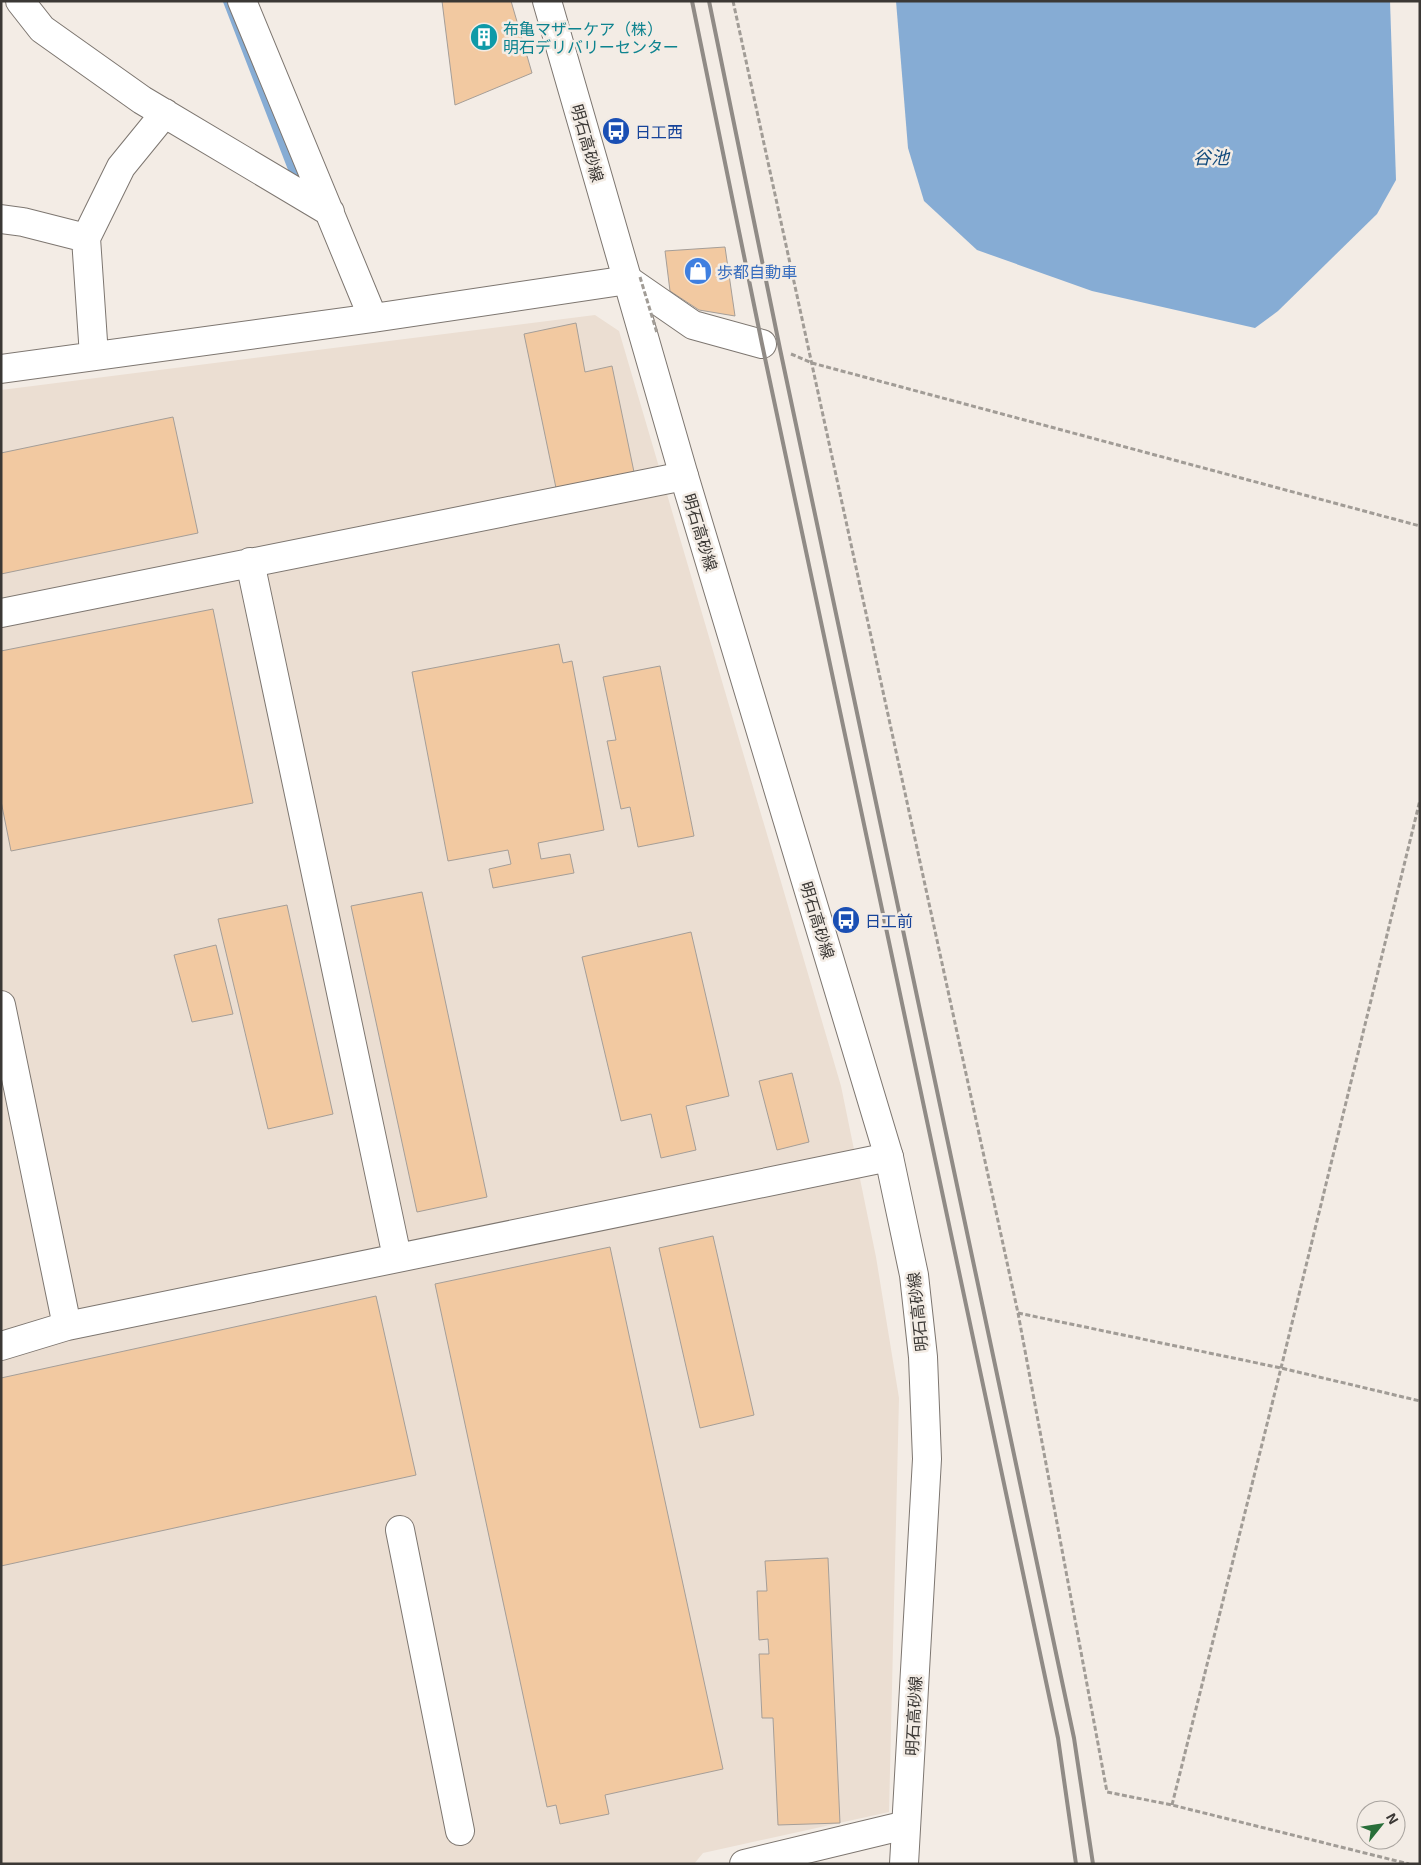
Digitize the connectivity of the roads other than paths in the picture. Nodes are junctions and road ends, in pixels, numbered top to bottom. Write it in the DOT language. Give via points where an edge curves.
graph roads {
  1 [pos="20,1"];
  2 [pos="242,1"];
  3 [pos="546,1"];
  4 [pos="165,113"];
  5 [pos="330,212"];
  6 [pos="1,220"];
  7 [pos="86,238"];
  8 [pos="634,278"];
  9 [pos="373,318"];
  10 [pos="762,344"];
  11 [pos="94,356"];
  12 [pos="1,369"];
  13 [pos="684,476"];
  14 [pos="250,562"];
  15 [pos="1,613"];
  16 [pos="1,1005"];
  17 [pos="889,1156"];
  18 [pos="397,1257"];
  19 [pos="67,1326"];
  20 [pos="1,1346"];
  21 [pos="400,1530"];
  22 [pos="906,1825"];
  23 [pos="460,1831"];
  24 [pos="744,1864"];
  25 [pos="904,1864"];
  1 -- 4 [label="street" via="42,28"];
  2 -- 5 [label="street"];
  3 -- 8 [label="street, 明石高砂線"];
  4 -- 5 [label="street"];
  4 -- 7 [label="street" via="121,167"];
  5 -- 9 [label="street"];
  6 -- 7 [label="street" via="23,222"];
  7 -- 11 [label="street"];
  8 -- 9 [label="street"];
  8 -- 10 [label="street" via="693,325"];
  8 -- 13 [label="street, 明石高砂線"];
  9 -- 11 [label="street"];
  11 -- 12 [label="street"];
  13 -- 14 [label="street"];
  13 -- 17 [label="street, 明石高砂線"];
  14 -- 15 [label="street"];
  14 -- 18 [label="street"];
  16 -- 19 [label="street"];
  17 -- 18 [label="street"];
  17 -- 22 [label="street, 明石高砂線" via="914,1274 923,1357 927,1459"];
  18 -- 19 [label="street"];
  19 -- 20 [label="street"];
  21 -- 23 [label="street"];
  22 -- 24 [label="street"];
  22 -- 25 [label="street, 明石高砂線"];
}
